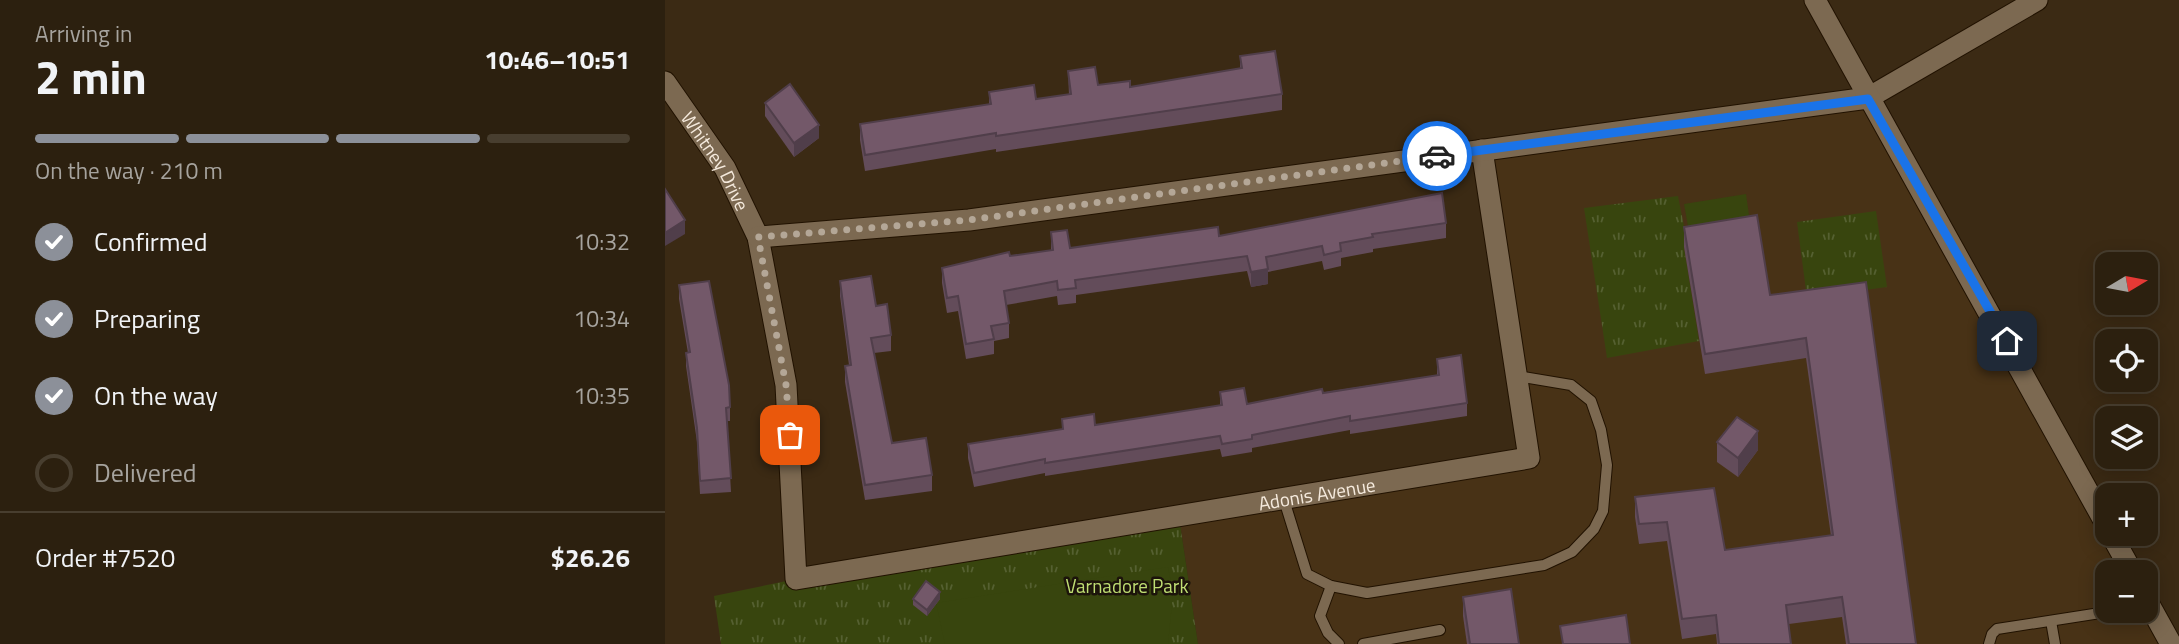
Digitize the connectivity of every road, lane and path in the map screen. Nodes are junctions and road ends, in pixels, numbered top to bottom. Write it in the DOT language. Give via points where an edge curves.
graph roads {
  1 [pos="1815,0"];
  2 [pos="2037,0"];
  3 [pos="665,82"];
  4 [pos="1868,99"];
  5 [pos="1482,150"];
  6 [pos="758,237"];
  7 [pos="1517,376"];
  8 [pos="1284,500"];
  9 [pos="2095,504"];
  10 [pos="796,579"];
  11 [pos="1331,586"];
  12 [pos="2095,614"];
  13 [pos="2051,621"];
  14 [pos="2158,622"];
  15 [pos="1440,631"];
  16 [pos="1339,644"];
  17 [pos="1363,644"];
  18 [pos="1989,644"];
  19 [pos="2055,644"];
  20 [pos="2171,644"];
  1 -- 4 [label="street"];
  2 -- 4 [label="street"];
  3 -- 6 [label="street, Whitney Drive" via="725,168"];
  4 -- 5 [label="street"];
  4 -- 9 [label="street"];
  5 -- 6 [label="street" via="969,220"];
  5 -- 7 [label="street, Adonis Avenue"];
  6 -- 10 [label="street, Whitney Drive" via="786,385"];
  7 -- 8 [label="street, Adonis Avenue" via="1529,458"];
  7 -- 11 [label="lane" via="1571,385 1591,401 1607,465 1603,512 1594,529 1572,552 1544,565 1367,593"];
  8 -- 10 [label="street, Adonis Avenue"];
  8 -- 11 [label="lane" via="1307,573"];
  11 -- 16 [label="lane" via="1320,616"];
  12 -- 13 [label="lane"];
  13 -- 18 [label="lane" via="1997,629"];
  13 -- 19 [label="lane"];
  14 -- 20 [label="street"];
  15 -- 17 [label="lane"];
}
